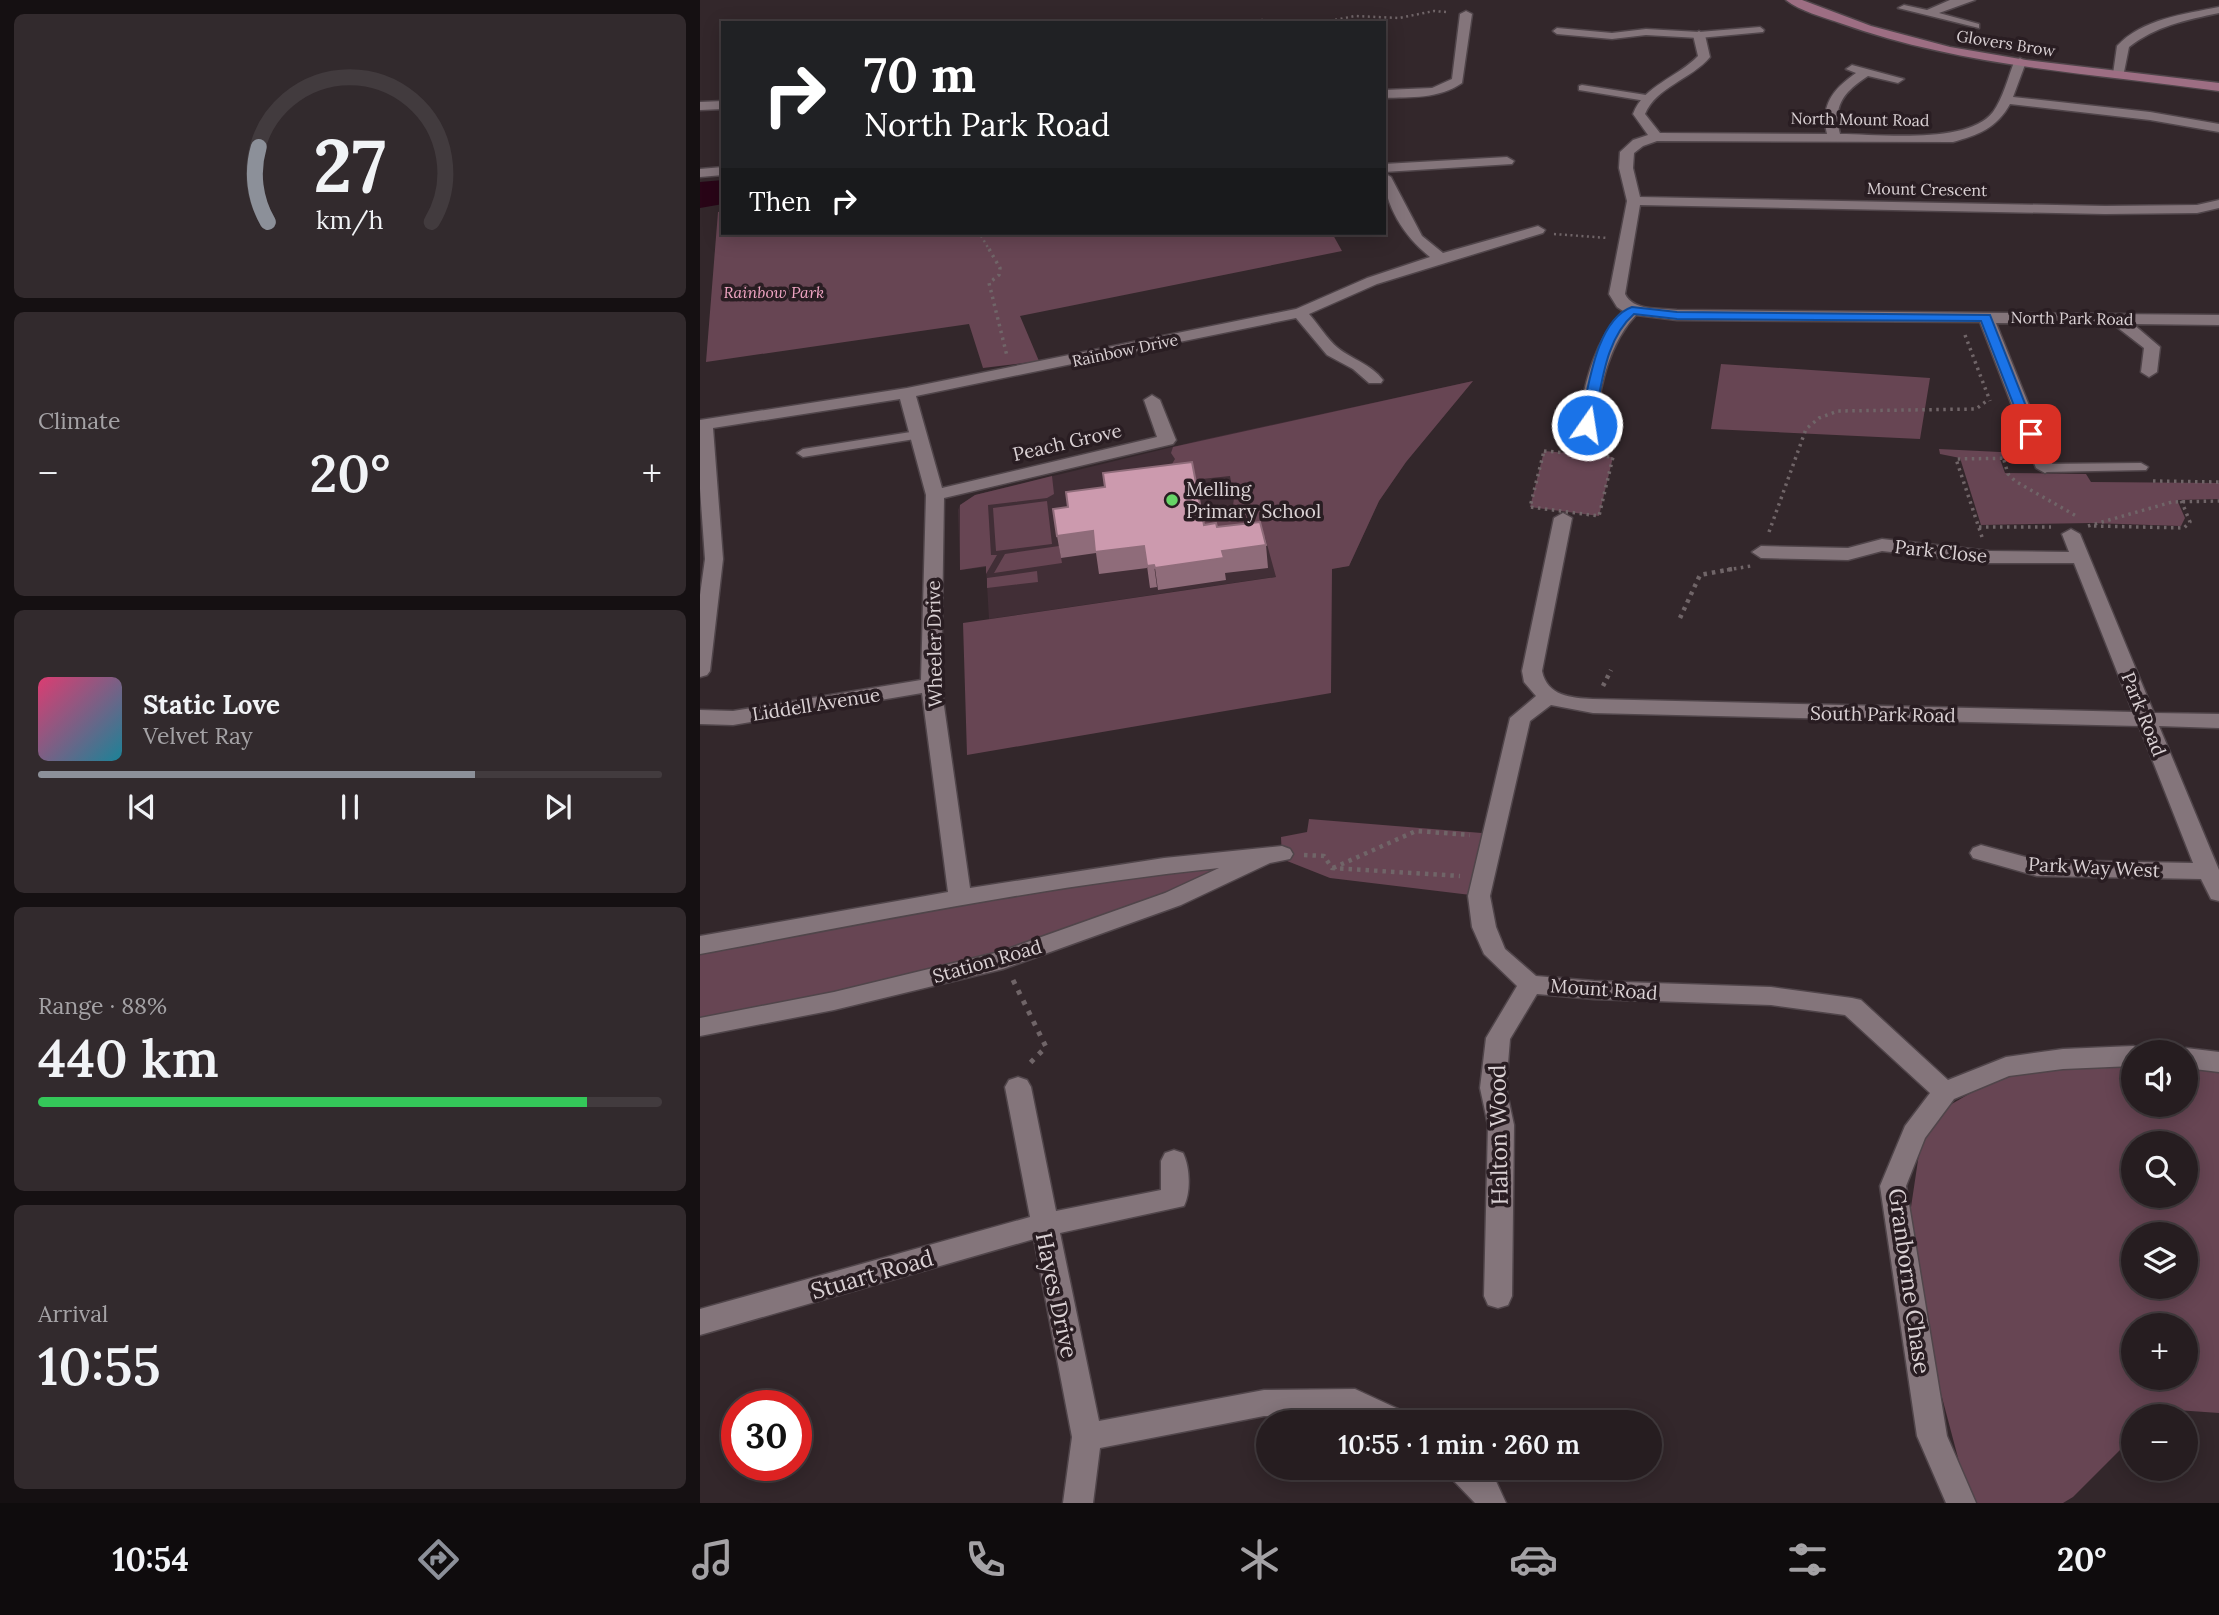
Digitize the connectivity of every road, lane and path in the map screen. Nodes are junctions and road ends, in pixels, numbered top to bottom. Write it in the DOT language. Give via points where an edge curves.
graph roads {
  1 [pos="1969,0"];
  2 [pos="1793,1"];
  3 [pos="1904,8"];
  4 [pos="2219,10"];
  5 [pos="1466,14"];
  6 [pos="1929,14"];
  7 [pos="1329,21"];
  8 [pos="1975,26"];
  9 [pos="1760,30"];
  10 [pos="1557,31"];
  11 [pos="1699,35"];
  12 [pos="2020,62"];
  13 [pos="1846,67"];
  14 [pos="1866,72"];
  15 [pos="2119,74"];
  16 [pos="1898,79"];
  17 [pos="2219,87"];
  18 [pos="1582,88"];
  19 [pos="1386,94"];
  20 [pos="1646,98"];
  21 [pos="2006,100"];
  22 [pos="721,105"];
  23 [pos="700,106"];
  24 [pos="2219,128"];
  25 [pos="1834,136"];
  26 [pos="1656,137"];
  27 [pos="1507,162"];
  28 [pos="1386,168"];
  29 [pos="721,171"];
  30 [pos="700,173"];
  31 [pos="1386,181"];
  32 [pos="1634,201"];
  33 [pos="2219,204"];
  34 [pos="1535,231"];
  35 [pos="981,235"];
  36 [pos="1627,240"];
  37 [pos="1441,258"];
  38 [pos="1632,310"];
  39 [pos="1300,313"];
  40 [pos="1986,317"];
  41 [pos="2117,319"];
  42 [pos="2219,320"];
  43 [pos="2150,372"];
  44 [pos="1011,373"];
  45 [pos="1375,380"];
  46 [pos="907,393"];
  47 [pos="1152,400"];
  48 [pos="1989,400"];
  49 [pos="702,425"];
  50 [pos="917,435"];
  51 [pos="1580,450"];
  52 [pos="1544,451"];
  53 [pos="803,453"];
  54 [pos="2024,455"];
  55 [pos="2004,460"];
  56 [pos="2141,467"];
  57 [pos="2045,468"];
  58 [pos="935,495"];
  59 [pos="2181,500"];
  60 [pos="2219,501"];
  61 [pos="1563,518"];
  62 [pos="1979,527"];
  63 [pos="2075,529"];
  64 [pos="1761,552"];
  65 [pos="1989,557"];
  66 [pos="2080,558"];
  67 [pos="1679,618"];
  68 [pos="700,671"];
  69 [pos="931,685"];
  70 [pos="1548,697"];
  71 [pos="700,717"];
  72 [pos="2147,720"];
  73 [pos="2219,721"];
  74 [pos="1493,837"];
  75 [pos="1981,853"];
  76 [pos="1272,855"];
  77 [pos="1164,866"];
  78 [pos="1332,868"];
  79 [pos="1484,877"];
  80 [pos="2215,883"];
  81 [pos="960,898"];
  82 [pos="1173,899"];
  83 [pos="700,945"];
  84 [pos="1003,960"];
  85 [pos="1530,984"];
  86 [pos="700,1027"];
  87 [pos="2121,1057"];
  88 [pos="2198,1059"];
  89 [pos="2219,1062"];
  90 [pos="1018,1087"];
  91 [pos="1945,1092"];
  92 [pos="1174,1161"];
  93 [pos="1043,1225"];
  94 [pos="1498,1296"];
  95 [pos="700,1322"];
  96 [pos="1371,1410"];
  97 [pos="1087,1437"];
  98 [pos="1475,1480"];
  99 [pos="1078,1503"];
  100 [pos="1491,1503"];
  101 [pos="1961,1503"];
  1 -- 6 [label="street"];
  2 -- 12 [label="main road, Glovers Brow" via="1915,43"];
  3 -- 6 [label="street"];
  4 -- 15 [label="street" via="2140,31 2123,46"];
  5 -- 7 [label="path" via="1434,11 1399,18 1355,16"];
  5 -- 19 [label="street" via="1454,84 1430,92"];
  6 -- 8 [label="street"];
  9 -- 11 [label="lane"];
  10 -- 11 [label="lane"];
  11 -- 20 [label="street" via="1704,57 1689,72"];
  12 -- 15 [label="main road, Glovers Brow"];
  12 -- 21 [label="street, North Mount Road"];
  13 -- 14 [label="street"];
  14 -- 16 [label="street"];
  14 -- 25 [label="street" via="1842,88 1831,107 1828,121"];
  15 -- 17 [label="main road, Glovers Brow"];
  18 -- 20 [label="lane"];
  20 -- 26 [label="street" via="1639,114"];
  21 -- 24 [label="street"];
  21 -- 25 [label="street, North Mount Road" via="1993,123 1979,132 1953,138"];
  22 -- 23 [label="street"];
  25 -- 26 [label="street, North Mount Road"];
  26 -- 32 [label="street" via="1627,152"];
  27 -- 28 [label="street"];
  29 -- 30 [label="street"];
  31 -- 37 [label="street" via="1416,237"];
  32 -- 33 [label="street, Mount Crescent" via="2105,210 2196,209"];
  32 -- 36 [label="street"];
  34 -- 36 [label="path"];
  34 -- 37 [label="street, Rainbow Drive"];
  35 -- 44 [label="path" via="1000,268 989,283"];
  36 -- 38 [label="street" via="1617,293 1622,304"];
  37 -- 39 [label="street, Rainbow Drive"];
  38 -- 40 [label="street, North Park Road" via="1677,315"];
  38 -- 51 [label="street" via="1606,341"];
  39 -- 44 [label="street, Rainbow Drive"];
  39 -- 45 [label="street" via="1333,352"];
  40 -- 41 [label="street, North Park Road"];
  40 -- 57 [label="street"];
  41 -- 42 [label="street, North Park Road"];
  41 -- 43 [label="street" via="2152,347"];
  44 -- 46 [label="street, Rainbow Drive"];
  46 -- 49 [label="street, Rainbow Drive"];
  46 -- 50 [label="street, Wheeler Drive"];
  47 -- 58 [label="street, Peach Grove" via="1167,440"];
  48 -- 64 [label="path" via="1976,408 1838,411 1819,418 1806,429 1797,448"];
  49 -- 68 [label="street" via="714,559"];
  50 -- 53 [label="lane"];
  50 -- 58 [label="street, Wheeler Drive"];
  52 -- 52 [label="path" via="1613,457 1599,516 1530,507"];
  54 -- 55 [label="path"];
  55 -- 62 [label="path" via="1956,459"];
  55 -- 63 [label="path" via="2015,481"];
  56 -- 57 [label="lane"];
  58 -- 69 [label="street, Wheeler Drive"];
  59 -- 60 [label="path"];
  59 -- 63 [label="path"];
  59 -- 63 [label="path" via="2190,522 2184,528"];
  61 -- 70 [label="street" via="1532,671 1534,682"];
  62 -- 63 [label="path"];
  62 -- 65 [label="path"];
  63 -- 66 [label="street, Park Road"];
  64 -- 65 [label="street, Park Close" via="1848,554 1882,545"];
  64 -- 67 [label="path" via="1757,563 1746,568 1700,575"];
  65 -- 66 [label="street, Park Close"];
  66 -- 72 [label="street, Park Road"];
  69 -- 71 [label="street, Liddell Avenue" via="733,718"];
  69 -- 81 [label="street, Wheeler Drive"];
  70 -- 72 [label="street, South Park Road" via="1593,706"];
  70 -- 74 [label="street, Mount Road" via="1520,718"];
  72 -- 73 [label="street, South Park Road"];
  72 -- 80 [label="street, Park Road"];
  74 -- 78 [label="path" via="1416,831"];
  74 -- 79 [label="street, Mount Road"];
  75 -- 80 [label="street, Park Way West" via="2037,868"];
  76 -- 77 [label="street"];
  76 -- 78 [label="path" via="1324,856"];
  76 -- 82 [label="street, Station Road"];
  77 -- 81 [label="street"];
  77 -- 82 [label="street"];
  78 -- 79 [label="path"];
  79 -- 85 [label="street, Mount Road" via="1479,896 1484,927 1496,954"];
  81 -- 83 [label="street"];
  82 -- 84 [label="street, Station Road"];
  84 -- 86 [label="street, Station Road"];
  84 -- 90 [label="path" via="1046,1047 1024,1068"];
  85 -- 91 [label="street, Mount Road" via="1771,996 1852,1007"];
  85 -- 94 [label="street, Halton Wood" via="1498,1038 1493,1087 1501,1125"];
  87 -- 91 [label="street" via="2006,1067"];
  88 -- 89 [label="street"];
  90 -- 93 [label="street, Hayes Drive"];
  91 -- 101 [label="street, Granborne Chase" via="1914,1133 1893,1186 1932,1436"];
  92 -- 93 [label="street, Stuart Road" via="1175,1199"];
  93 -- 95 [label="street, Stuart Road"];
  93 -- 97 [label="street, Hayes Drive"];
  96 -- 97 [label="street" via="1355,1402 1264,1403"];
  97 -- 99 [label="street, Hayes Drive"];
  98 -- 100 [label="street"];
}
